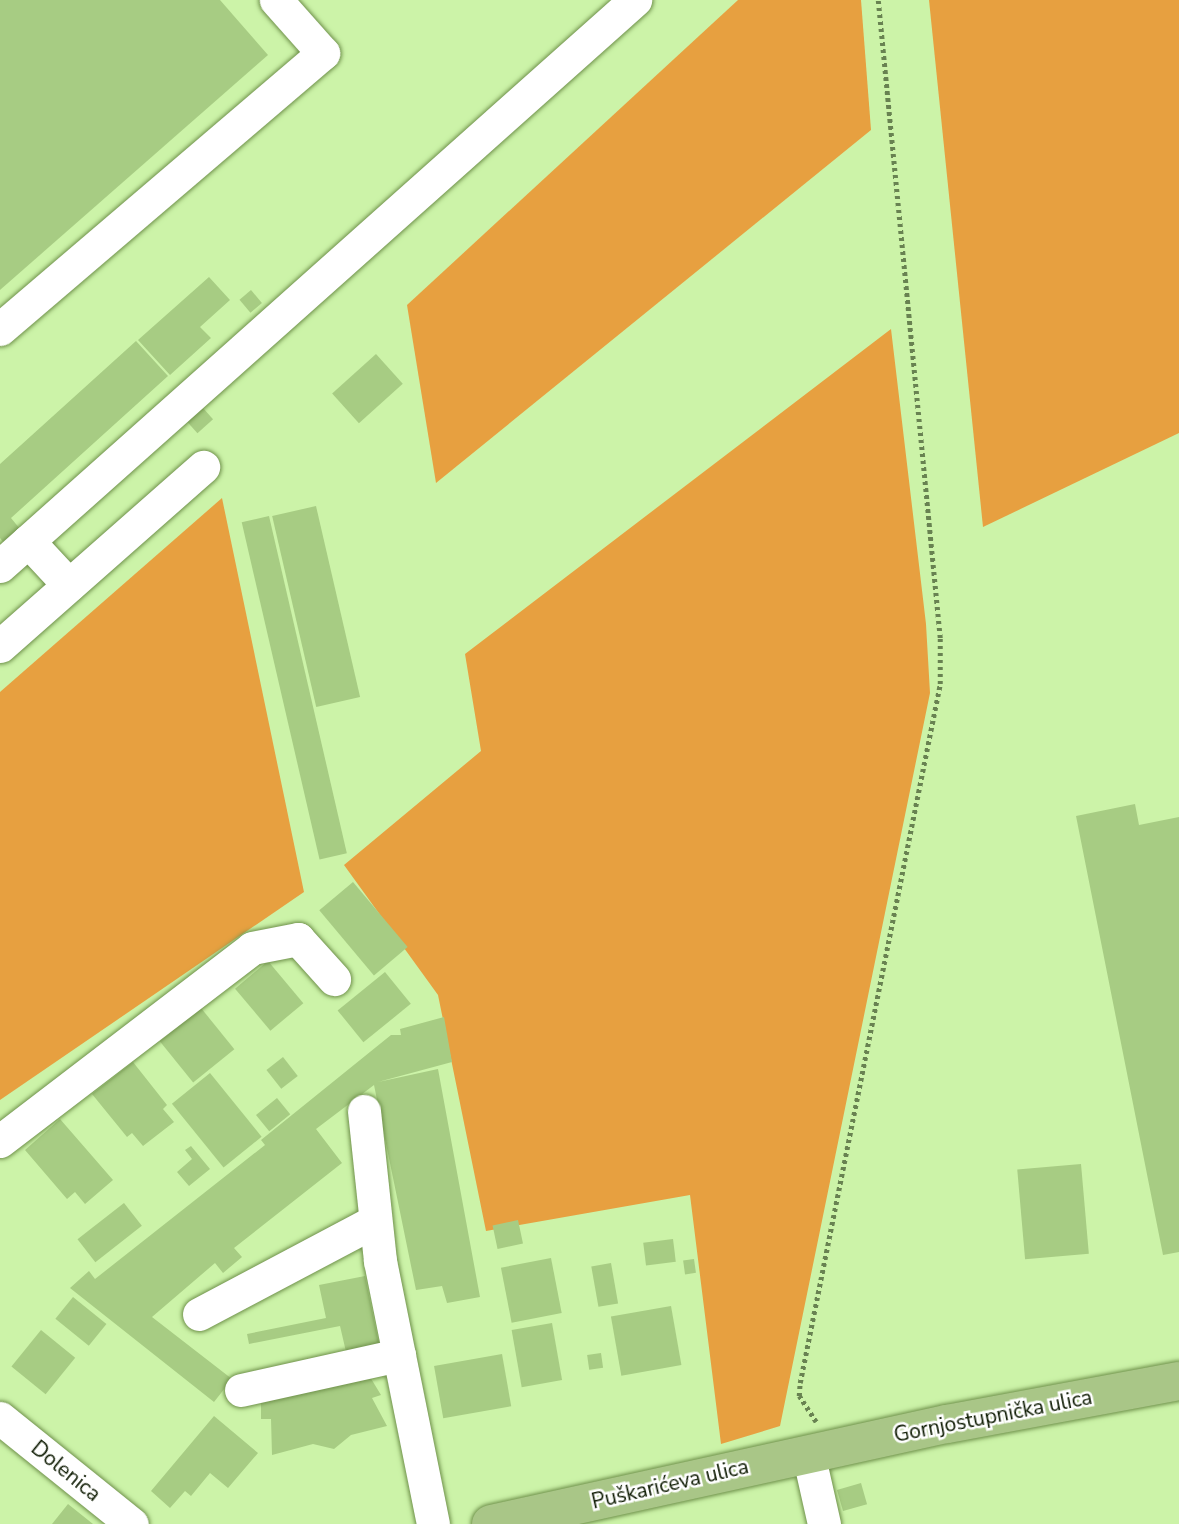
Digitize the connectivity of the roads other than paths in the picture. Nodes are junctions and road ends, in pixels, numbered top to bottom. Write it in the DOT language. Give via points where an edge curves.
graph roads {
  1 [pos="276,0"];
  2 [pos="635,0"];
  3 [pos="0,329"];
  4 [pos="203,467"];
  5 [pos="28,541"];
  6 [pos="0,566"];
  7 [pos="69,585"];
  8 [pos="0,646"];
  9 [pos="334,979"];
  10 [pos="364,1111"];
  11 [pos="0,1141"];
  12 [pos="374,1221"];
  13 [pos="199,1314"];
  14 [pos="399,1355"];
  15 [pos="1179,1381"];
  16 [pos="241,1390"];
  17 [pos="0,1418"];
  18 [pos="822,1450"];
  19 [pos="547,1518"];
  20 [pos="132,1524"];
  21 [pos="433,1524"];
  22 [pos="491,1524"];
  23 [pos="824,1524"];
  1 -- 3 [label="street" via="323,53"];
  2 -- 5 [label="street"];
  4 -- 7 [label="street"];
  5 -- 6 [label="street"];
  5 -- 7 [label="street"];
  7 -- 8 [label="street"];
  9 -- 11 [label="street" via="298,939 252,948"];
  10 -- 12 [label="street"];
  12 -- 13 [label="street"];
  12 -- 14 [label="street"];
  14 -- 16 [label="street"];
  14 -- 21 [label="street"];
  15 -- 18 [label="main road, Gornjostupnička ulica"];
  17 -- 20 [label="street, Dolenica"];
  18 -- 19 [label="main road, Puškarićeva ulica"];
  18 -- 23 [label="street"];
  19 -- 22 [label="main road, Puškarićeva ulica"];
}
